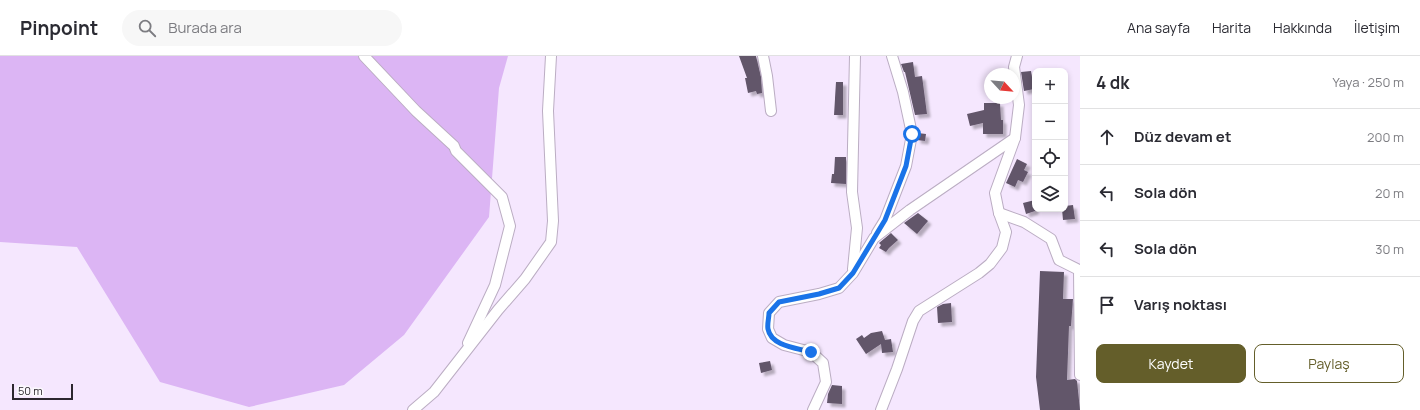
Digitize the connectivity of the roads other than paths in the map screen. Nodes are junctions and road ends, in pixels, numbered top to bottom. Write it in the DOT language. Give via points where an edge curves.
graph roads {
  1 [pos="364,56"];
  2 [pos="551,56"];
  3 [pos="762,56"];
  4 [pos="855,56"];
  5 [pos="892,56"];
  6 [pos="1017,56"];
  7 [pos="771,111"];
  8 [pos="1015,138"];
  9 [pos="999,213"];
  10 [pos="874,238"];
  11 [pos="853,273"];
  12 [pos="460,359"];
  13 [pos="1080,375"];
  14 [pos="413,410"];
  15 [pos="813,410"];
  16 [pos="881,410"];
  1 -- 12 [label="street" via="502,197 510,226 496,285"];
  2 -- 12 [label="street" via="548,111 553,221 550,242 525,279"];
  3 -- 7 [label="street"];
  4 -- 11 [label="street" via="852,192 857,228"];
  5 -- 10 [label="street" via="912,134 906,166 885,220"];
  6 -- 8 [label="street" via="1014,67 1019,105"];
  8 -- 9 [label="street" via="995,192"];
  8 -- 10 [label="street" via="910,210"];
  9 -- 13 [label="street" via="1024,222 1051,239 1059,260 1079,270"];
  9 -- 16 [label="street" via="1006,232 1002,248 979,274 919,311 913,321"];
  10 -- 11 [label="street"];
  11 -- 15 [label="street" via="839,288 779,302 769,313 768,329 772,338 784,345 811,352 823,363 826,382"];
  12 -- 14 [label="street" via="434,392"];
}
